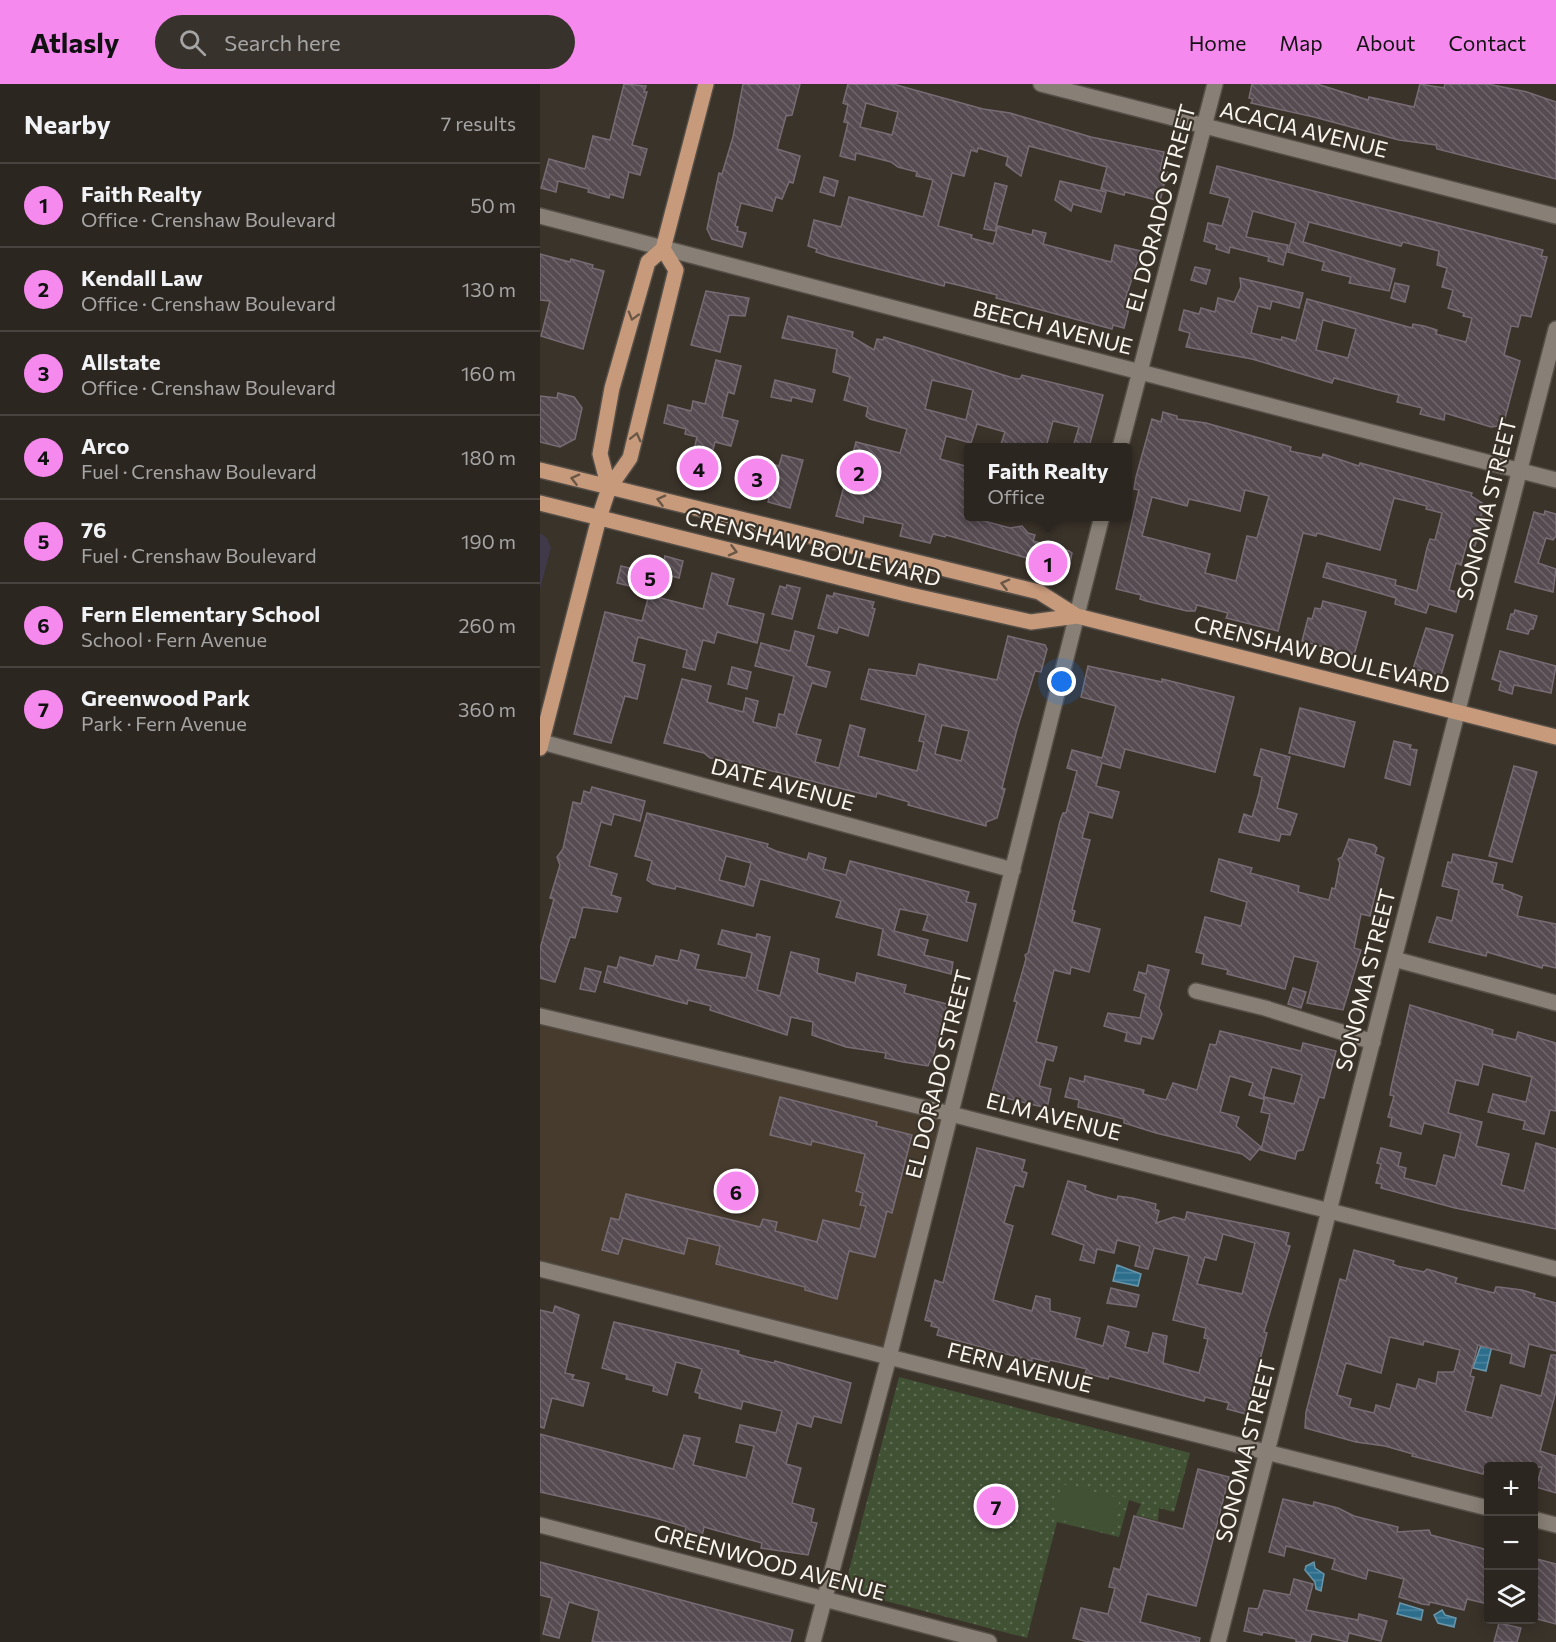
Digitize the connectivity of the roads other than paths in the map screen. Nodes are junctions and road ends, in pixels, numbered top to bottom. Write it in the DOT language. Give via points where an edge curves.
graph roads {
  1 [pos="706,84"];
  2 [pos="1041,84"];
  3 [pos="1215,84"];
  4 [pos="1204,127"];
  5 [pos="540,216"];
  6 [pos="1556,216"];
  7 [pos="663,249"];
  8 [pos="1556,329"];
  9 [pos="1140,373"];
  10 [pos="1121,443"];
  11 [pos="540,470"];
  12 [pos="1520,471"];
  13 [pos="1556,480"];
  14 [pos="609,488"];
  15 [pos="540,503"];
  16 [pos="599,518"];
  17 [pos="1101,521"];
  18 [pos="1077,616"];
  19 [pos="1458,711"];
  20 [pos="542,736"];
  21 [pos="1556,737"];
  22 [pos="1013,870"];
  23 [pos="1394,959"];
  24 [pos="1196,991"];
  25 [pos="1556,1003"];
  26 [pos="540,1016"];
  27 [pos="1373,1042"];
  28 [pos="951,1114"];
  29 [pos="1330,1209"];
  30 [pos="540,1269"];
  31 [pos="1556,1269"];
  32 [pos="889,1357"];
  33 [pos="1268,1453"];
  34 [pos="1484,1507"];
  35 [pos="1538,1520"];
  36 [pos="540,1525"];
  37 [pos="1556,1525"];
  38 [pos="825,1600"];
  39 [pos="813,1642"];
  40 [pos="989,1642"];
  41 [pos="1218,1642"];
  1 -- 7 [label="main road"];
  2 -- 4 [label="street, ACACIA AVENUE"];
  3 -- 4 [label="street, EL DORADO STREET"];
  4 -- 6 [label="street, ACACIA AVENUE"];
  4 -- 9 [label="street, EL DORADO STREET"];
  5 -- 7 [label="street, BEECH AVENUE"];
  7 -- 9 [label="street, BEECH AVENUE"];
  7 -- 14 [label="main road, one-way" via="648,262 612,388 600,454"];
  14 -- 7 [label="main road, one-way" via="630,458 667,312 676,270"];
  8 -- 12 [label="street, SONOMA STREET"];
  9 -- 10 [label="street, EL DORADO STREET"];
  9 -- 12 [label="street, BEECH AVENUE"];
  14 -- 11 [label="main road, CRENSHAW BOULEVARD, one-way"];
  12 -- 13 [label="street, BEECH AVENUE"];
  12 -- 19 [label="street, SONOMA STREET"];
  14 -- 16 [label="main road"];
  18 -- 14 [label="main road, CRENSHAW BOULEVARD, one-way" via="1039,592"];
  15 -- 16 [label="main road, CRENSHAW BOULEVARD"];
  16 -- 18 [label="main road, CRENSHAW BOULEVARD, one-way" via="1032,622"];
  16 -- 20 [label="main road"];
  17 -- 18 [label="street, EL DORADO STREET"];
  18 -- 19 [label="main road, CRENSHAW BOULEVARD"];
  18 -- 22 [label="street, EL DORADO STREET"];
  19 -- 21 [label="main road, CRENSHAW BOULEVARD"];
  19 -- 23 [label="street, SONOMA STREET"];
  20 -- 22 [label="street, DATE AVENUE"];
  22 -- 28 [label="street, EL DORADO STREET"];
  23 -- 25 [label="street"];
  23 -- 27 [label="street, SONOMA STREET"];
  24 -- 27 [label="street"];
  26 -- 28 [label="street, ELM AVENUE"];
  27 -- 29 [label="street, SONOMA STREET"];
  28 -- 29 [label="street, ELM AVENUE"];
  28 -- 32 [label="street, EL DORADO STREET"];
  29 -- 31 [label="street, ELM AVENUE"];
  29 -- 33 [label="street, SONOMA STREET"];
  30 -- 32 [label="street, FERN AVENUE"];
  32 -- 33 [label="street, FERN AVENUE"];
  32 -- 38 [label="street, EL DORADO STREET"];
  33 -- 34 [label="street, FERN AVENUE"];
  33 -- 41 [label="street, SONOMA STREET"];
  35 -- 37 [label="street"];
  36 -- 38 [label="street, GREENWOOD AVENUE"];
  38 -- 39 [label="street, EL DORADO STREET"];
  38 -- 40 [label="street, GREENWOOD AVENUE"];
}
